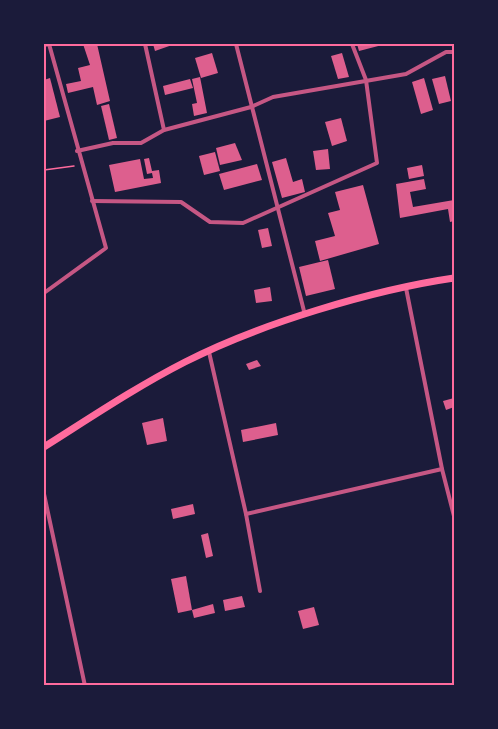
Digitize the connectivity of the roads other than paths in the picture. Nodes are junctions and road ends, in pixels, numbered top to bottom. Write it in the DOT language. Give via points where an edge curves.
graph roads {
  1 [pos="145,44"];
  2 [pos="236,44"];
  3 [pos="352,44"];
  4 [pos="44,45"];
  5 [pos="454,52"];
  6 [pos="366,80"];
  7 [pos="251,107"];
  8 [pos="164,130"];
  9 [pos="77,151"];
  10 [pos="92,201"];
  11 [pos="278,210"];
  12 [pos="454,278"];
  13 [pos="405,288"];
  14 [pos="44,293"];
  15 [pos="305,316"];
  16 [pos="208,351"];
  17 [pos="44,447"];
  18 [pos="442,469"];
  19 [pos="44,494"];
  20 [pos="246,514"];
  21 [pos="454,516"];
  22 [pos="260,591"];
  23 [pos="85,686"];
  1 -- 8 [label="street"];
  2 -- 7 [label="street"];
  3 -- 6 [label="street"];
  4 -- 9 [label="street" via="49,44"];
  5 -- 6 [label="street" via="406,74"];
  6 -- 7 [label="street" via="273,97"];
  6 -- 11 [label="street" via="377,163"];
  7 -- 8 [label="street"];
  7 -- 11 [label="street"];
  8 -- 9 [label="street" via="141,143 113,143"];
  9 -- 10 [label="street"];
  10 -- 11 [label="street" via="181,202 210,222 243,223"];
  10 -- 14 [label="street" via="106,248"];
  11 -- 15 [label="street"];
  12 -- 13 [label="highway"];
  13 -- 15 [label="highway"];
  13 -- 18 [label="street"];
  15 -- 16 [label="highway"];
  16 -- 17 [label="highway"];
  16 -- 20 [label="street"];
  18 -- 20 [label="street"];
  18 -- 21 [label="street"];
  19 -- 23 [label="street"];
  20 -- 22 [label="street"];
}
